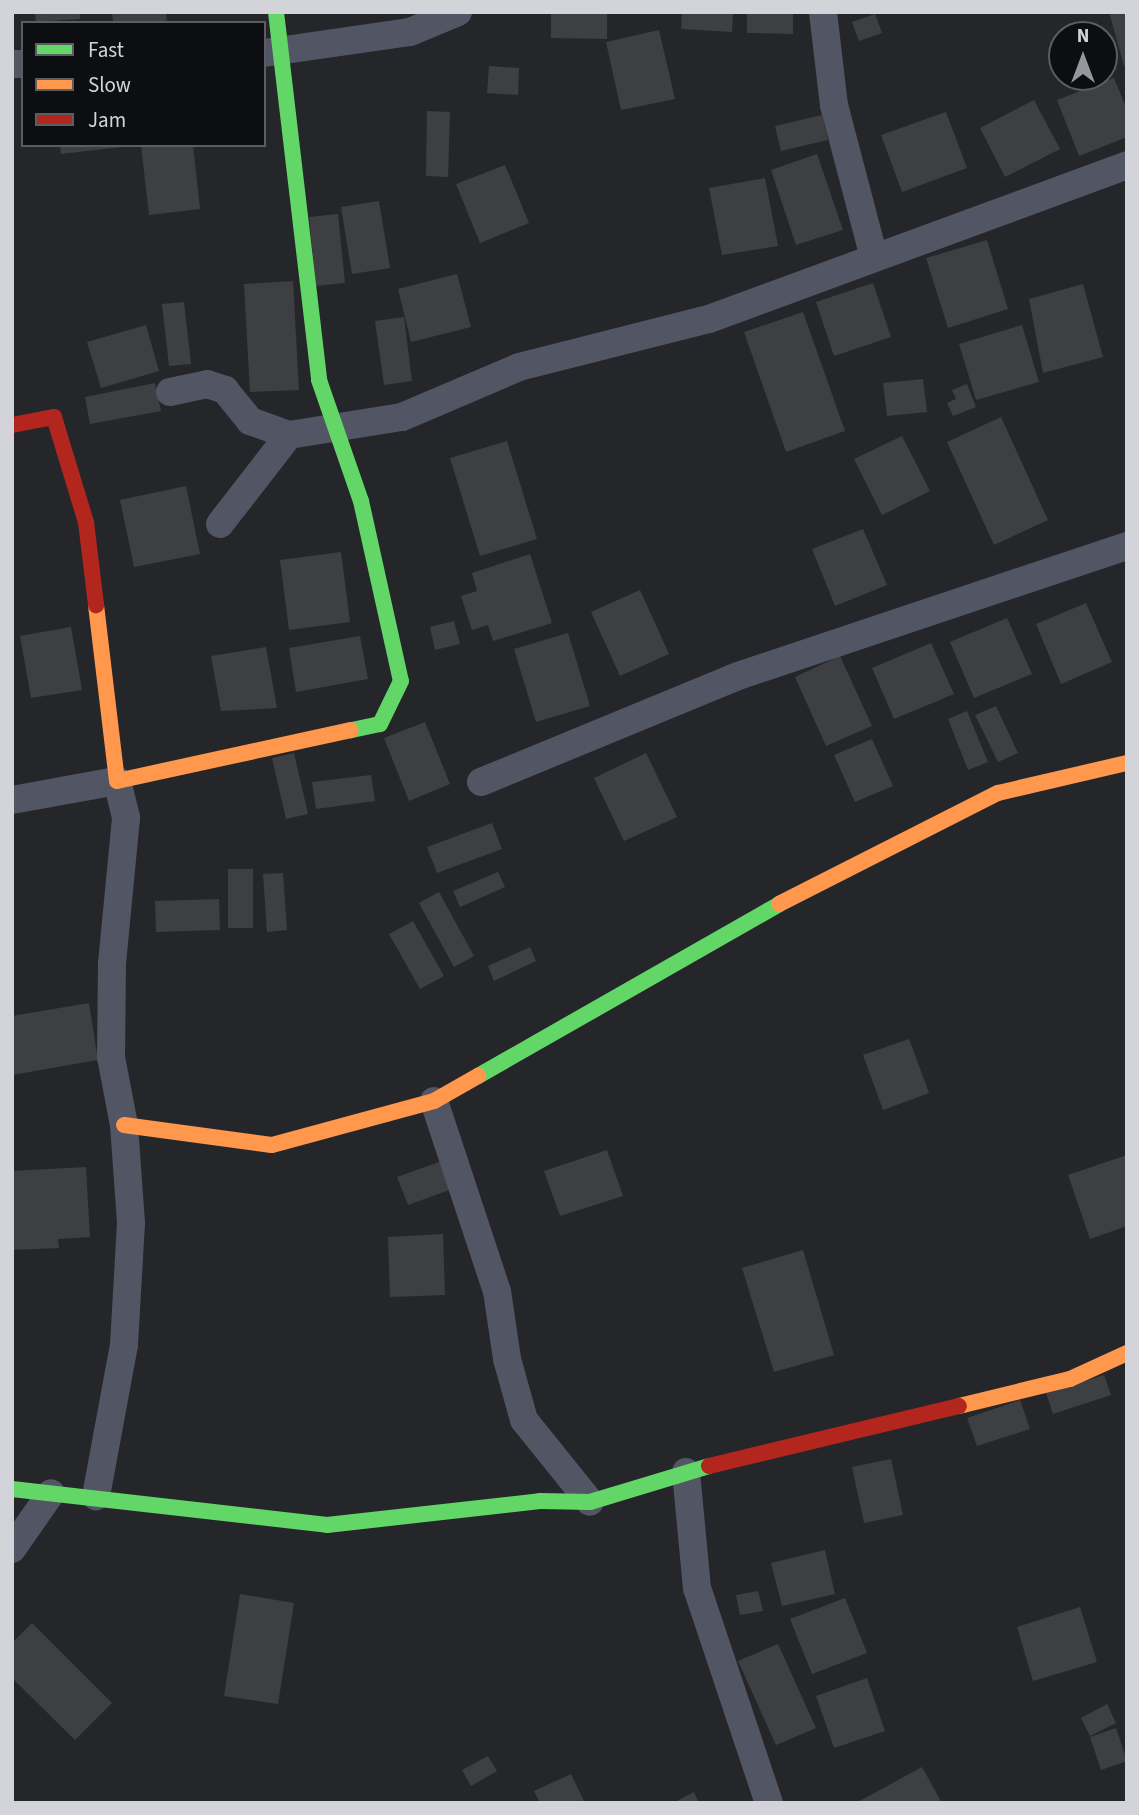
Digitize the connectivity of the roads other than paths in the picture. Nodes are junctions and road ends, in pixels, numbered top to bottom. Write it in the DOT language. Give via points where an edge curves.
graph roads {
  1 [pos="276,12"];
  2 [pos="458,12"];
  3 [pos="823,12"];
  4 [pos="273,53"];
  5 [pos="1127,166"];
  6 [pos="873,254"];
  7 [pos="170,392"];
  8 [pos="12,425"];
  9 [pos="341,431"];
  10 [pos="289,435"];
  11 [pos="220,524"];
  12 [pos="1127,546"];
  13 [pos="1127,763"];
  14 [pos="117,781"];
  15 [pos="481,782"];
  16 [pos="12,800"];
  17 [pos="434,1101"];
  18 [pos="124,1125"];
  19 [pos="1127,1353"];
  20 [pos="686,1472"];
  21 [pos="12,1489"];
  22 [pos="51,1493"];
  23 [pos="96,1496"];
  24 [pos="590,1502"];
  25 [pos="12,1549"];
  26 [pos="769,1803"];
  1 -- 4 [label="street"];
  2 -- 4 [label="street" via="410,32"];
  3 -- 6 [label="street" via="834,105"];
  4 -- 9 [label="street" via="319,380 325,408"];
  5 -- 6 [label="street"];
  6 -- 9 [label="street" via="709,318 519,367 402,417"];
  7 -- 10 [label="street" via="207,384 225,390 250,421"];
  8 -- 14 [label="street" via="54,417 86,522"];
  9 -- 10 [label="street"];
  9 -- 14 [label="street" via="401,681 380,724"];
  10 -- 11 [label="street"];
  12 -- 15 [label="street" via="738,676"];
  13 -- 17 [label="street" via="998,793 849,864"];
  14 -- 16 [label="street"];
  14 -- 18 [label="street" via="126,818 112,962 111,1058"];
  17 -- 18 [label="street" via="272,1145"];
  17 -- 24 [label="street" via="497,1291 507,1359 524,1420"];
  18 -- 23 [label="street" via="131,1223 124,1345"];
  19 -- 20 [label="street" via="1070,1379"];
  20 -- 24 [label="street"];
  20 -- 26 [label="street" via="697,1588"];
  21 -- 22 [label="street"];
  22 -- 23 [label="street"];
  22 -- 25 [label="street"];
  23 -- 24 [label="street" via="327,1525 540,1501"];
}
